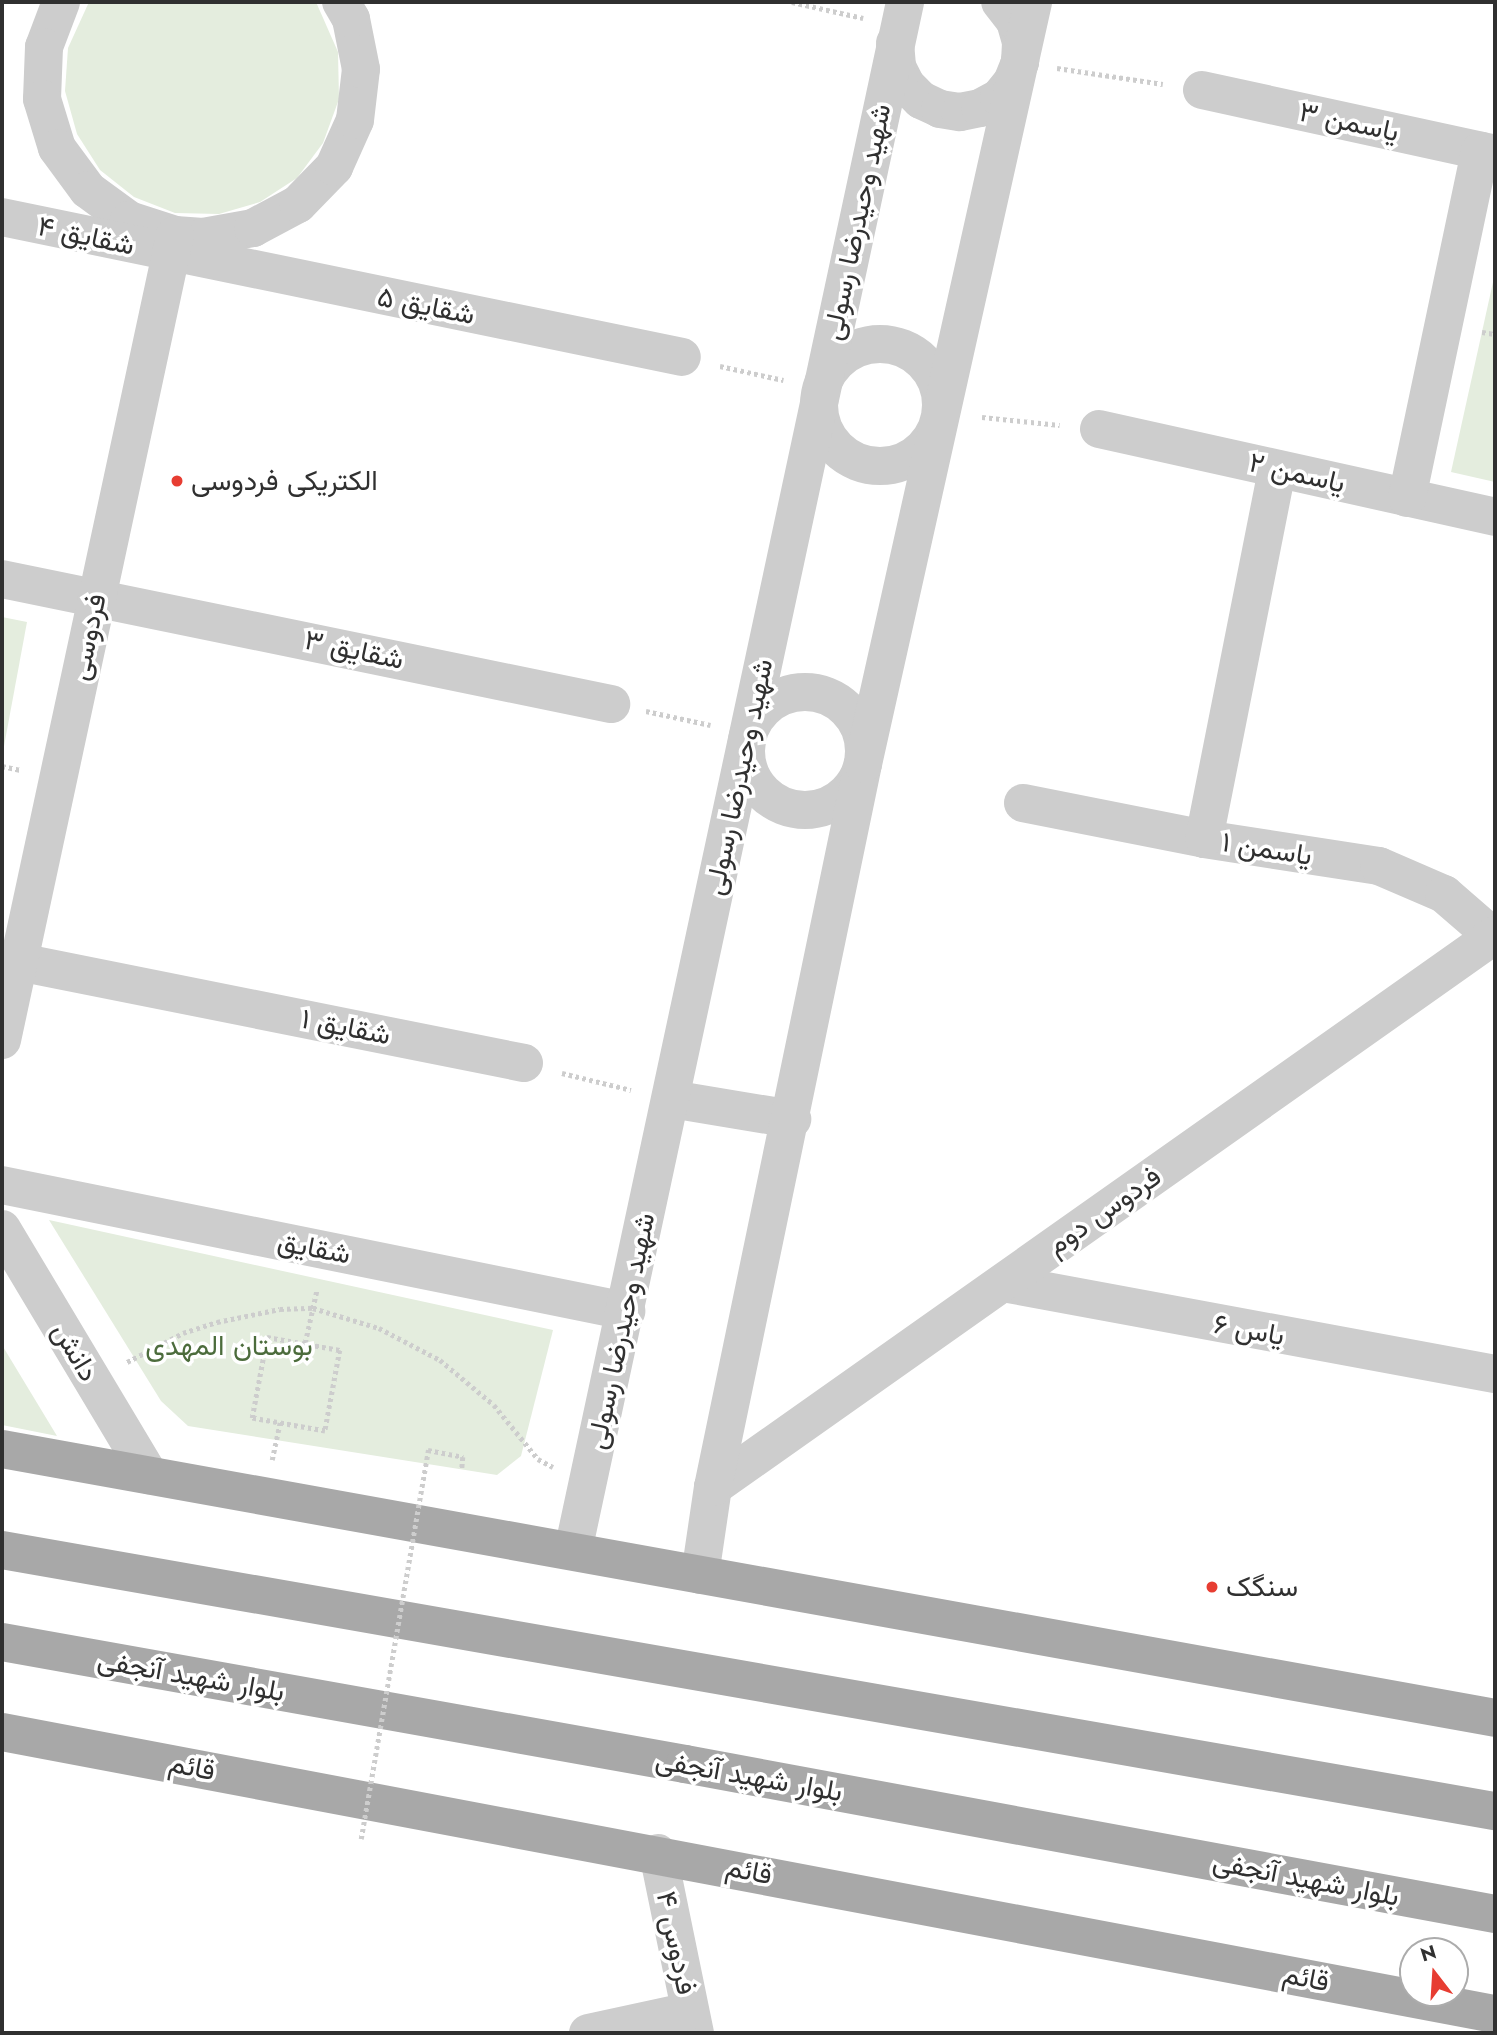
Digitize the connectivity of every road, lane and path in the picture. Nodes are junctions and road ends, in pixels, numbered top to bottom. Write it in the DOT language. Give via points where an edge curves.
graph roads {
  1 [pos="61,2"];
  2 [pos="341,2"];
  3 [pos="792,2"];
  4 [pos="1000,2"];
  5 [pos="1032,2"];
  6 [pos="907,10"];
  7 [pos="1020,62"];
  8 [pos="1202,90"];
  9 [pos="1488,152"];
  10 [pos="2,217"];
  11 [pos="173,245"];
  12 [pos="682,357"];
  13 [pos="821,388"];
  14 [pos="941,412"];
  15 [pos="1099,429"];
  16 [pos="1277,469"];
  17 [pos="1407,498"];
  18 [pos="1495,517"];
  19 [pos="2,579"];
  20 [pos="97,597"];
  21 [pos="611,704"];
  22 [pos="748,733"];
  23 [pos="863,764"];
  24 [pos="1023,803"];
  25 [pos="1204,839"];
  26 [pos="1494,937"];
  27 [pos="19,962"];
  28 [pos="2,1040"];
  29 [pos="524,1063"];
  30 [pos="671,1099"];
  31 [pos="792,1119"];
  32 [pos="2,1185"];
  33 [pos="2,1229"];
  34 [pos="325,1250"];
  35 [pos="1003,1283"];
  36 [pos="313,1308"];
  37 [pos="625,1311"];
  38 [pos="305,1343"];
  39 [pos="1495,1374"];
  40 [pos="94,1385"];
  41 [pos="2,1449"];
  42 [pos="462,1469"];
  43 [pos="149,1475"];
  44 [pos="588,1483"];
  45 [pos="713,1487"];
  46 [pos="2,1550"];
  47 [pos="573,1552"];
  48 [pos="700,1575"];
  49 [pos="2,1642"];
  50 [pos="1495,1718"];
  51 [pos="2,1732"];
  52 [pos="1495,1811"];
  53 [pos="361,1839"];
  54 [pos="658,1853"];
  55 [pos="1495,1914"];
  56 [pos="1495,2014"];
  57 [pos="693,2022"];
  58 [pos="588,2033"];
  1 -- 11 [label="street" via="44,47 42,99 57,148 88,190"];
  2 -- 11 [label="street" via="351,19 361,69 355,120 334,167 299,204 253,228"];
  3 -- 6 [label="path"];
  4 -- 7 [label="street" via="1015,21 1021,41"];
  5 -- 7 [label="street"];
  6 -- 7 [label="street" via="895,46 897,67 921,100 940,109 980,108 999,97"];
  6 -- 13 [label="street, شهید وحیدرضا رسولی"];
  7 -- 8 [label="path"];
  7 -- 14 [label="street"];
  8 -- 9 [label="street, یاسمن ۳"];
  9 -- 17 [label="street"];
  10 -- 11 [label="street, شقایق ۴"];
  11 -- 12 [label="street, شقایق ۵"];
  11 -- 20 [label="street, فردوسی"];
  12 -- 13 [label="path"];
  13 -- 14 [label="street" via="830,369 853,350 882,344 902,347 920,358 933,374"];
  13 -- 14 [label="street" via="818,408 823,428 848,458 867,465 897,463 923,448 935,432"];
  13 -- 22 [label="street, شهید وحیدرضا رسولی"];
  14 -- 15 [label="path"];
  14 -- 23 [label="street"];
  15 -- 16 [label="street, یاسمن ۲"];
  16 -- 17 [label="street, یاسمن ۲"];
  16 -- 25 [label="street"];
  17 -- 18 [label="street, یاسمن ۲"];
  19 -- 20 [label="street, شقایق ۳"];
  20 -- 21 [label="street, شقایق ۳"];
  20 -- 27 [label="street, فردوسی"];
  21 -- 22 [label="path"];
  22 -- 23 [label="street" via="757,715 772,701 810,691 847,708 865,744"];
  22 -- 23 [label="street" via="748,771 772,801 790,809 828,807 844,797"];
  22 -- 30 [label="street, شهید وحیدرضا رسولی"];
  23 -- 31 [label="street"];
  24 -- 25 [label="street, یاسمن ۱"];
  25 -- 26 [label="street, یاسمن ۱" via="1379,866 1444,894"];
  26 -- 35 [label="street, فردوس دوم"];
  27 -- 28 [label="street, فردوسی"];
  27 -- 29 [label="street, شقایق ۱"];
  29 -- 30 [label="path"];
  30 -- 31 [label="street"];
  30 -- 37 [label="street, شهید وحیدرضا رسولی"];
  31 -- 45 [label="street"];
  32 -- 34 [label="street, شقایق"];
  33 -- 40 [label="street, دانش"];
  34 -- 36 [label="path"];
  34 -- 37 [label="street, شقایق"];
  35 -- 39 [label="street, یاس ۶"];
  35 -- 45 [label="street, فردوس دوم"];
  36 -- 38 [label="path"];
  36 -- 40 [label="path" via="248,1314 183,1333"];
  36 -- 44 [label="path" via="379,1328 440,1360 494,1405 538,1459"];
  37 -- 44 [label="street, شهید وحیدرضا رسولی"];
  38 -- 38 [label="path" via="340,1350 325,1431 252,1418 267,1337"];
  40 -- 43 [label="street, دانش"];
  41 -- 43 [label="main road"];
  42 -- 53 [label="path, bridge" via="463,1457 428,1450"];
  43 -- 47 [label="main road"];
  44 -- 47 [label="street, شهید وحیدرضا رسولی"];
  45 -- 48 [label="street"];
  46 -- 52 [label="main road"];
  47 -- 48 [label="main road"];
  48 -- 50 [label="main road"];
  49 -- 55 [label="main road, بلوار شهید آنجفی"];
  51 -- 54 [label="main road, قائم"];
  54 -- 56 [label="main road, قائم"];
  54 -- 57 [label="street, فردوس ۴"];
  57 -- 58 [label="street"];
}
